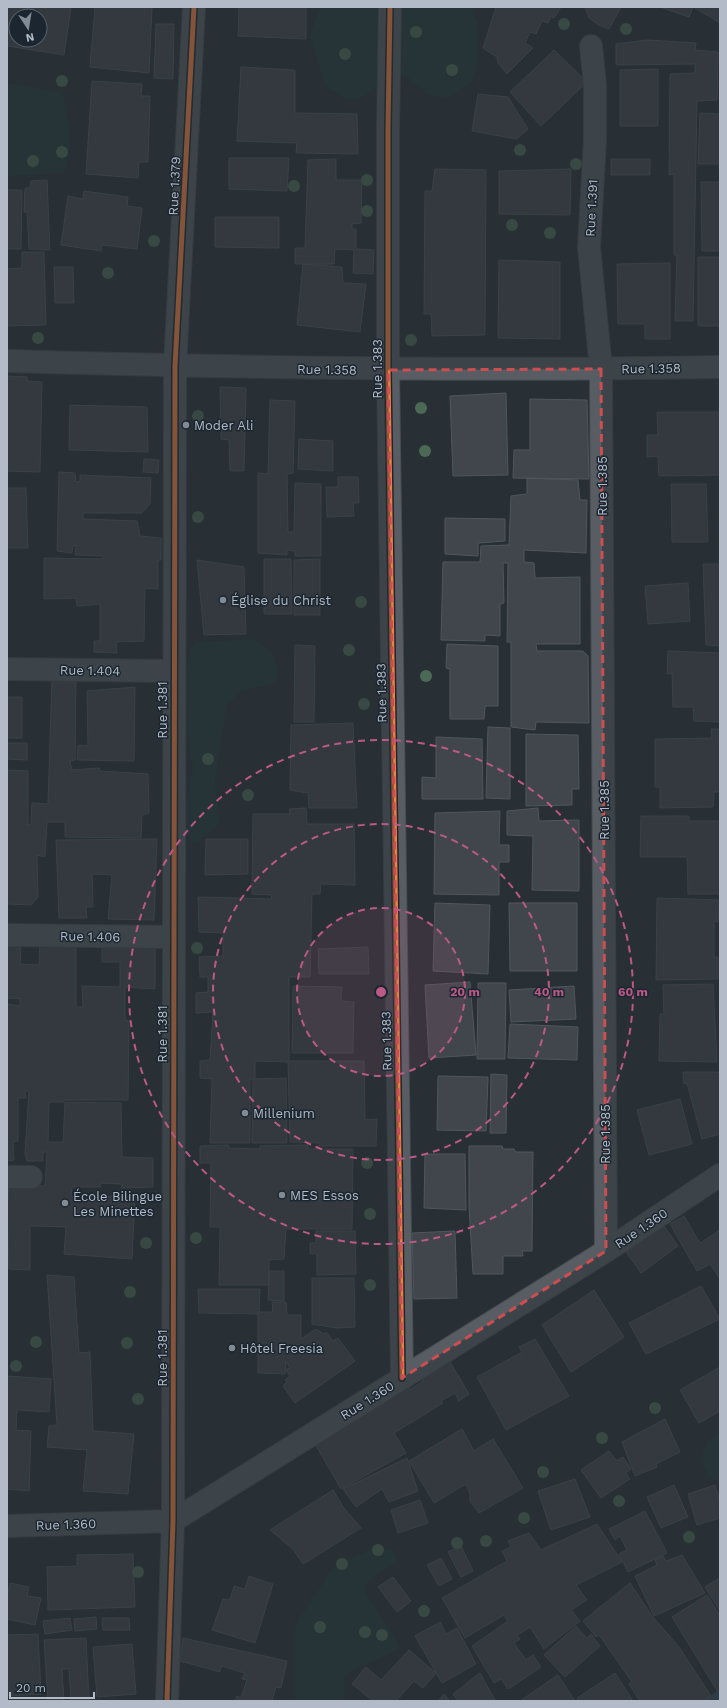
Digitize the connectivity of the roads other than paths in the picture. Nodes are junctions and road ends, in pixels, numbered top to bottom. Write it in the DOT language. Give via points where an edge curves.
graph roads {
  1 [pos="194,7"];
  2 [pos="390,7"];
  3 [pos="591,46"];
  4 [pos="7,361"];
  5 [pos="175,366"];
  6 [pos="720,367"];
  7 [pos="601,369"];
  8 [pos="388,370"];
  9 [pos="7,669"];
  10 [pos="173,671"];
  11 [pos="7,935"];
  12 [pos="173,938"];
  13 [pos="720,1175"];
  14 [pos="7,1177"];
  15 [pos="31,1177"];
  16 [pos="606,1251"];
  17 [pos="402,1378"];
  18 [pos="173,1521"];
  19 [pos="7,1526"];
  20 [pos="167,1701"];
  1 -- 5 [label="street, Rue 1.379"];
  2 -- 8 [label="street, Rue 1.383"];
  3 -- 7 [label="street, Rue 1.391" via="595,85 595,140 589,247"];
  4 -- 5 [label="street, Rue 1.358"];
  5 -- 8 [label="street, Rue 1.358"];
  5 -- 10 [label="street, Rue 1.381"];
  6 -- 7 [label="street, Rue 1.358"];
  7 -- 8 [label="street, Rue 1.358"];
  7 -- 16 [label="street, Rue 1.385"];
  8 -- 17 [label="street, Rue 1.383"];
  9 -- 10 [label="street, Rue 1.404"];
  10 -- 12 [label="street, Rue 1.381"];
  11 -- 12 [label="street, Rue 1.406"];
  12 -- 18 [label="street, Rue 1.381"];
  13 -- 16 [label="street, Rue 1.360"];
  14 -- 15 [label="street"];
  16 -- 17 [label="street, Rue 1.360"];
  17 -- 18 [label="street, Rue 1.360"];
  18 -- 19 [label="street, Rue 1.360"];
  18 -- 20 [label="street, Rue 1.381"];
}
